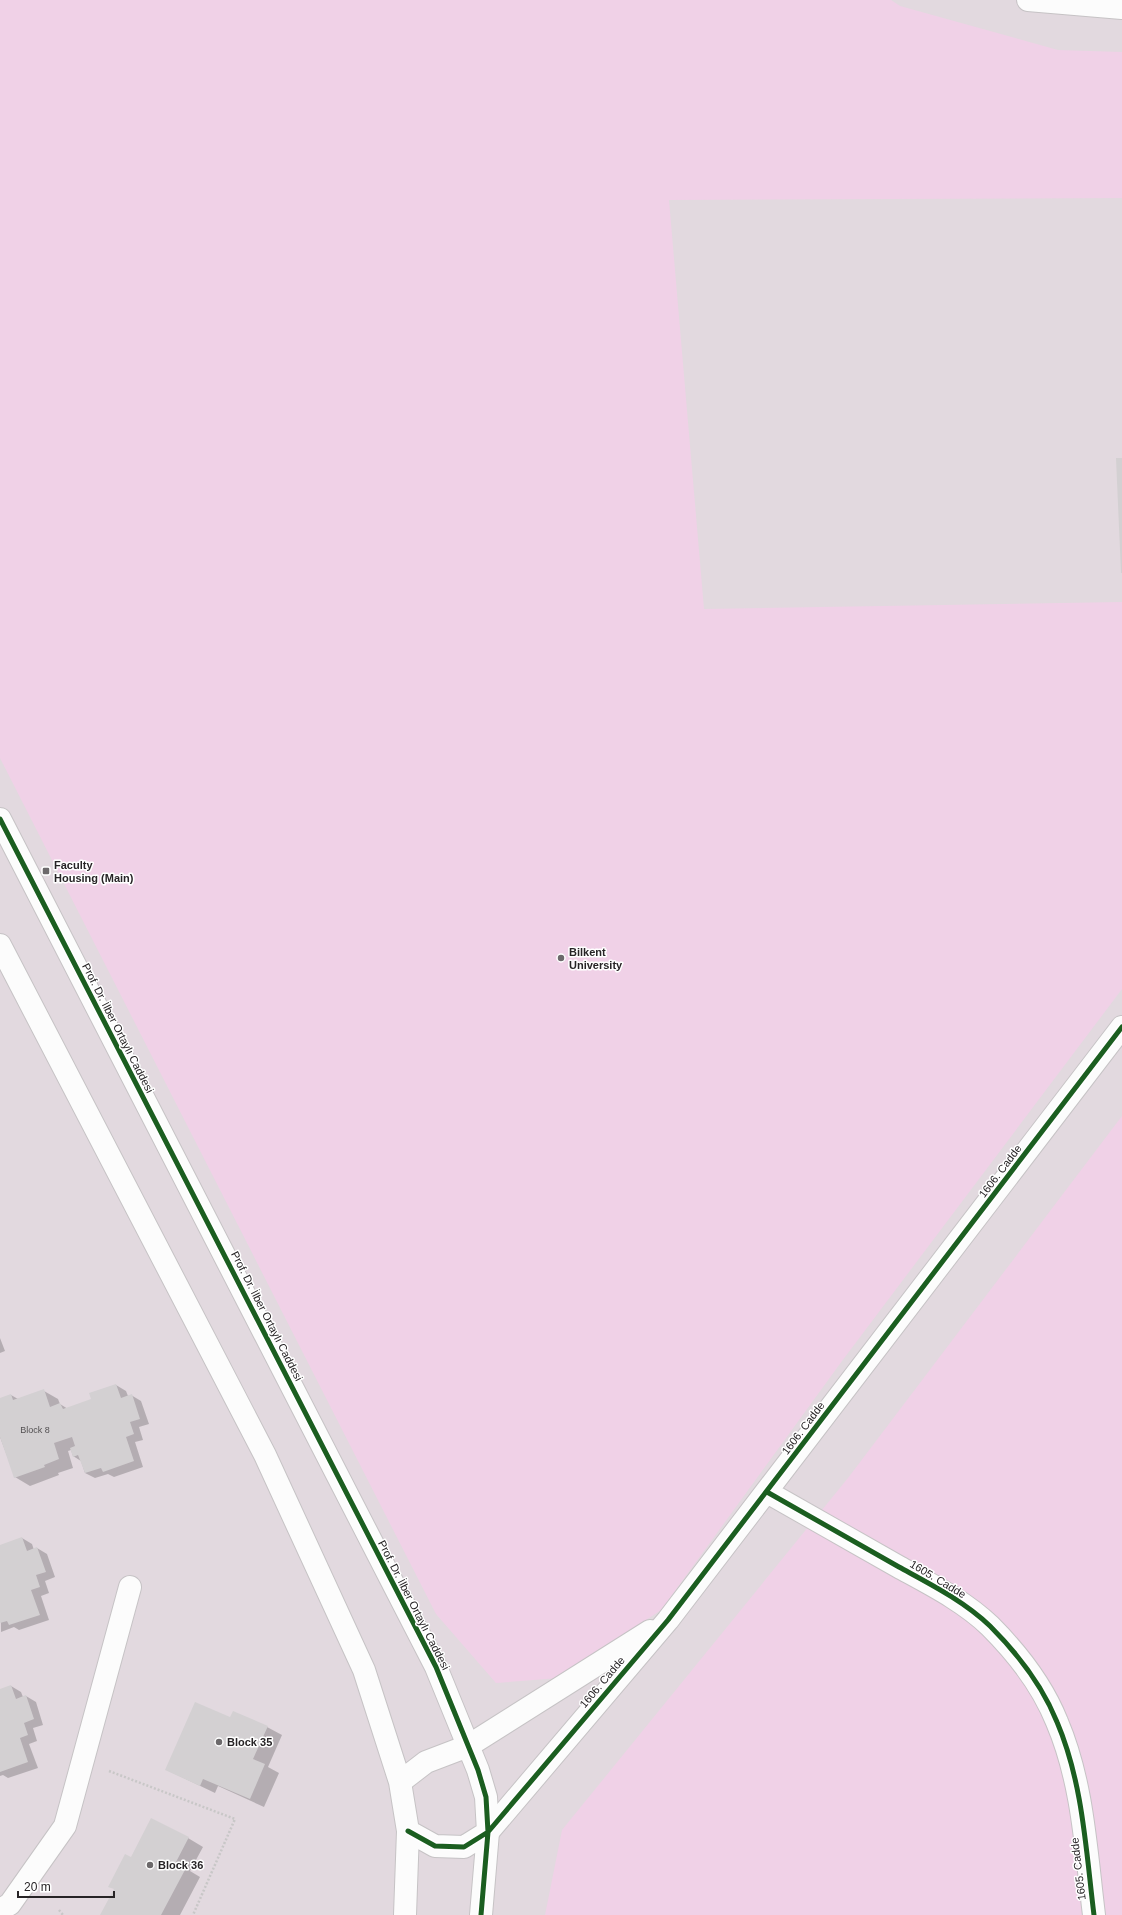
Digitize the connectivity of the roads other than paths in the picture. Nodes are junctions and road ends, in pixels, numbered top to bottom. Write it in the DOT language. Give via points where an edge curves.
graph roads {
  1 [pos="1028,0"];
  2 [pos="1122,8"];
  3 [pos="0,819"];
  4 [pos="0,945"];
  5 [pos="1122,1027"];
  6 [pos="767,1492"];
  7 [pos="130,1588"];
  8 [pos="668,1620"];
  9 [pos="468,1746"];
  10 [pos="400,1782"];
  11 [pos="408,1831"];
  12 [pos="488,1832"];
  13 [pos="0,1910"];
  14 [pos="405,1915"];
  15 [pos="481,1915"];
  16 [pos="1094,1915"];
  1 -- 2 [label="street"];
  3 -- 9 [label="street, Prof. Dr. İlber Ortaylı Caddesi" via="436,1667"];
  4 -- 10 [label="street" via="265,1455 364,1670"];
  5 -- 6 [label="street, 1606. Cadde"];
  6 -- 8 [label="street, 1606. Cadde"];
  6 -- 16 [label="street, 1605. Cadde" via="955,1598 990,1626 1018,1660 1041,1690 1058,1723 1070,1761 1080,1798"];
  7 -- 13 [label="street" via="65,1826 10,1904"];
  8 -- 9 [label="street, 1606. Cadde"];
  8 -- 12 [label="street, 1606. Cadde"];
  9 -- 10 [label="street" via="426,1762"];
  9 -- 12 [label="street, Prof. Dr. İlber Ortaylı Caddesi" via="486,1797"];
  10 -- 11 [label="street"];
  11 -- 12 [label="street" via="435,1846 464,1847"];
  11 -- 14 [label="street"];
  12 -- 15 [label="street, Prof. Dr. İlber Ortaylı Caddesi"];
}
